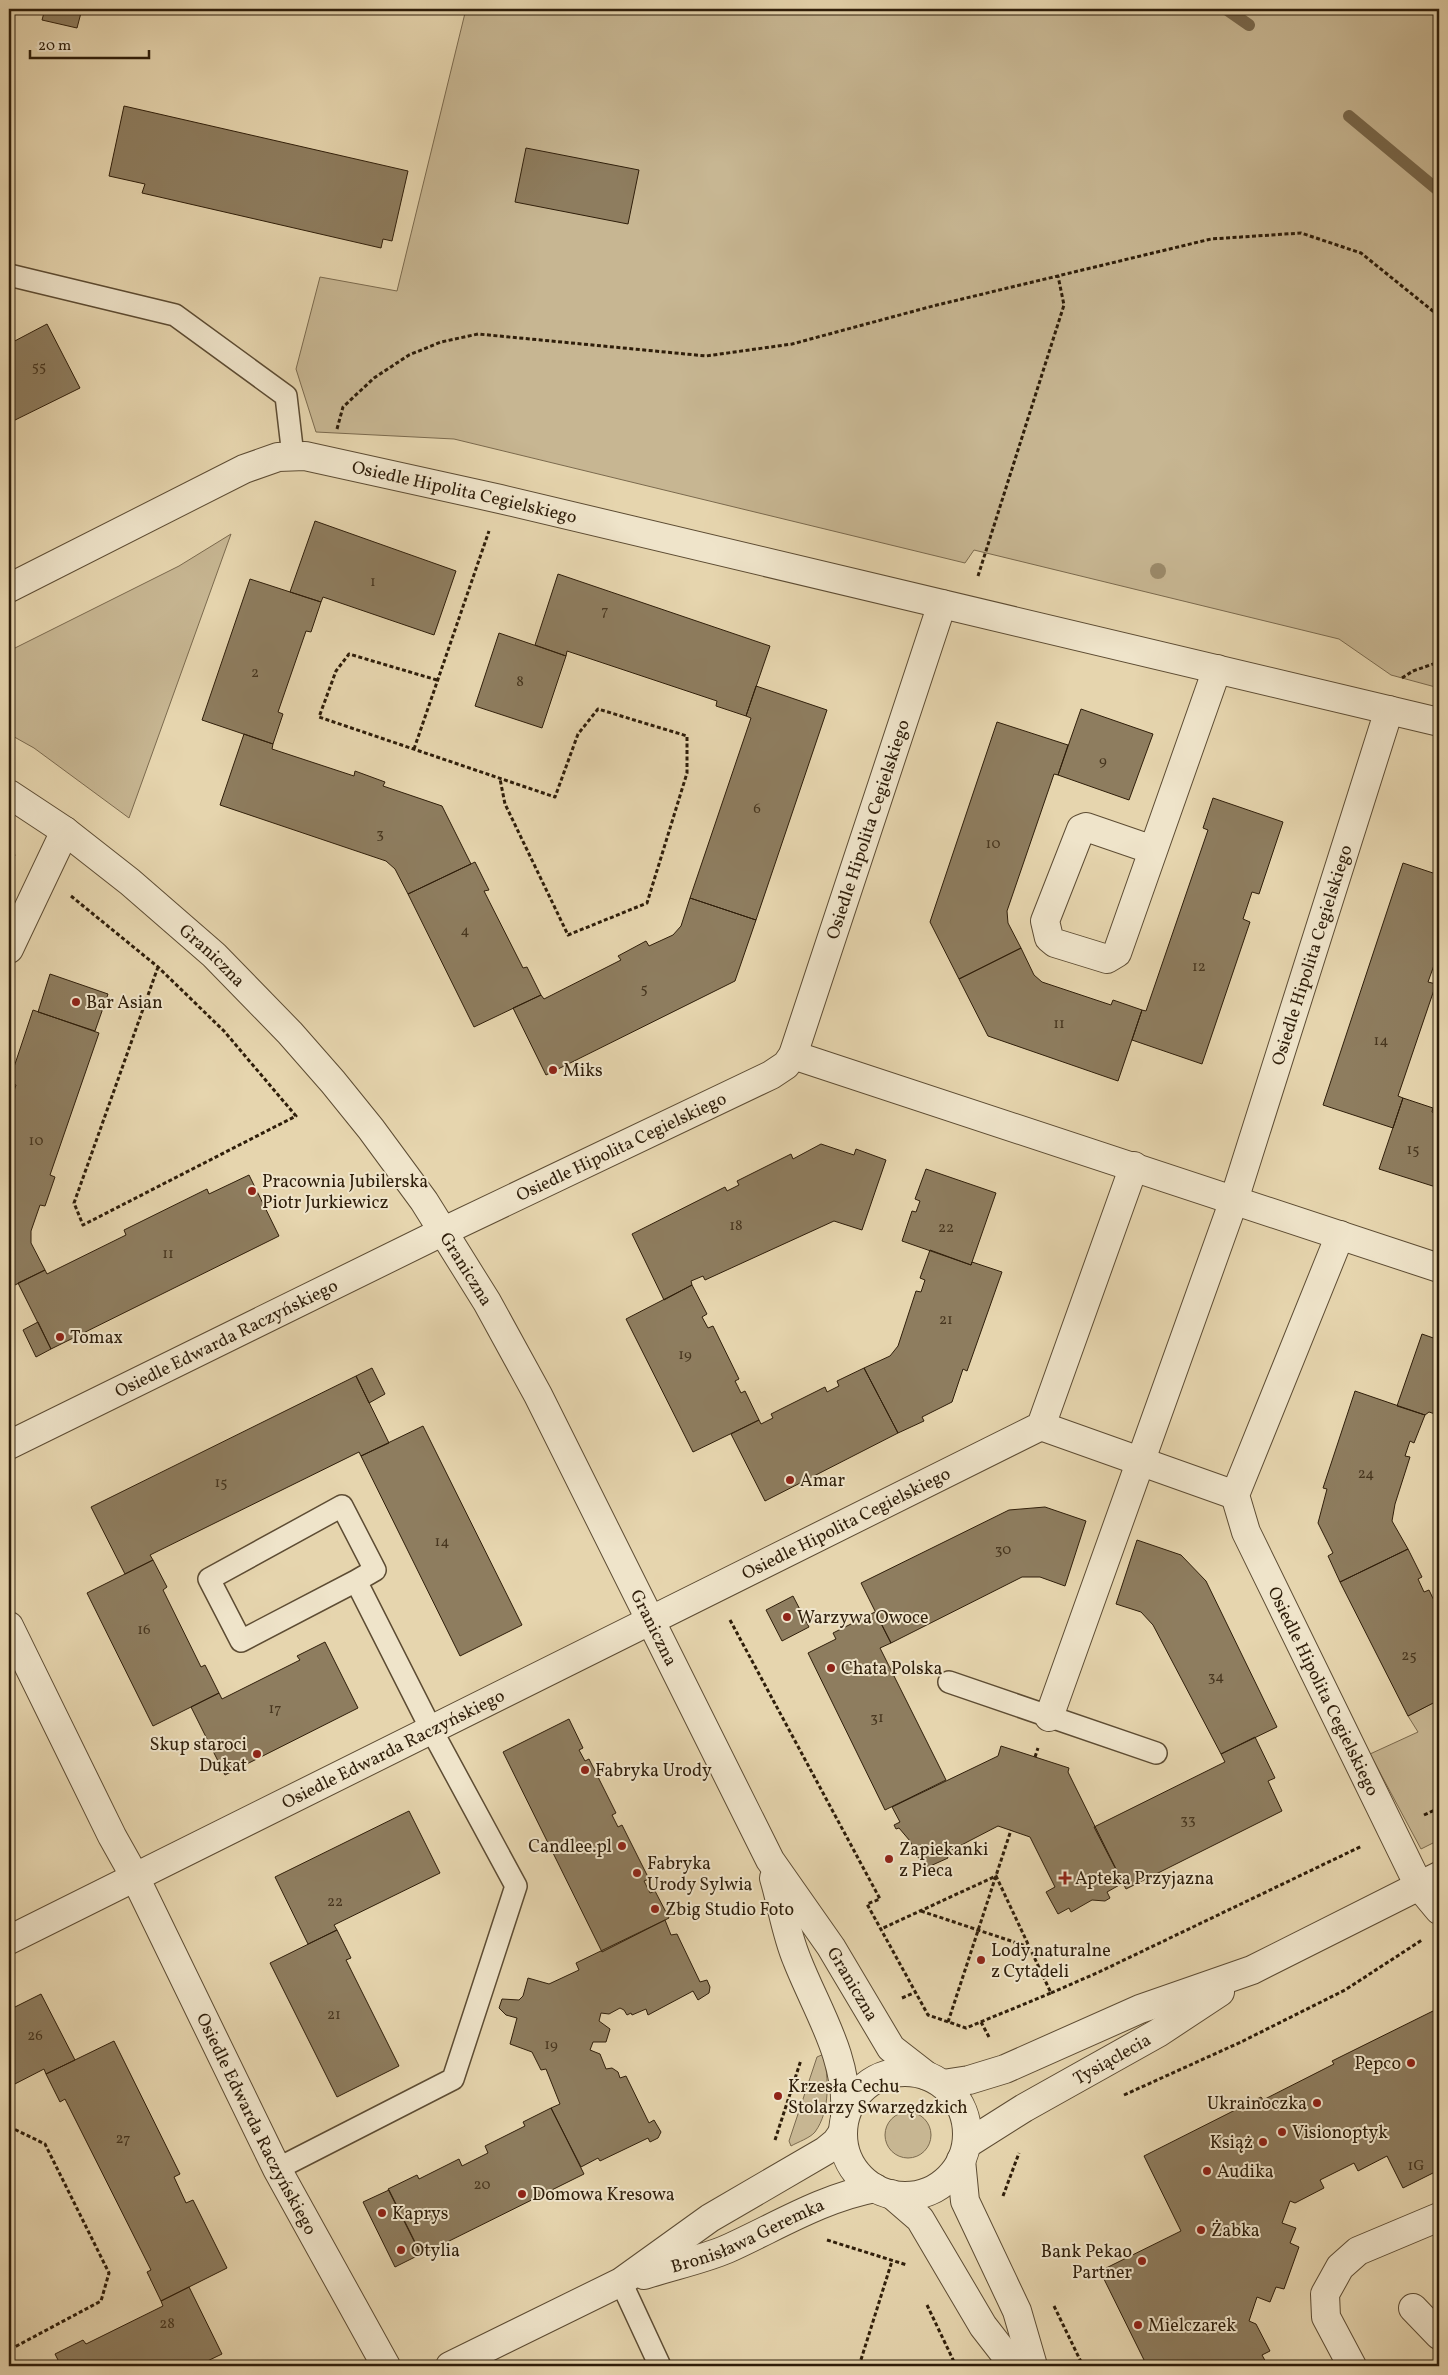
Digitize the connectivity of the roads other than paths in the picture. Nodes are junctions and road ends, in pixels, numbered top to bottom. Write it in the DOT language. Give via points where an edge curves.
graph roads {
  1 [pos="9,275"];
  2 [pos="293,456"];
  3 [pos="9,588"];
  4 [pos="954,607"];
  5 [pos="1217,669"];
  6 [pos="1389,710"];
  7 [pos="1439,722"];
  8 [pos="9,794"];
  9 [pos="65,831"];
  10 [pos="1153,850"];
  11 [pos="9,949"];
  12 [pos="793,1055"];
  13 [pos="1134,1166"];
  14 [pos="1234,1200"];
  15 [pos="444,1231"];
  16 [pos="1340,1235"];
  17 [pos="1439,1268"];
  18 [pos="1041,1426"];
  19 [pos="9,1445"];
  20 [pos="1139,1461"];
  21 [pos="1235,1495"];
  22 [pos="356,1581"];
  23 [pos="650,1620"];
  24 [pos="9,1626"];
  25 [pos="949,1682"];
  26 [pos="1049,1717"];
  27 [pos="431,1729"];
  28 [pos="1156,1753"];
  29 [pos="770,1860"];
  30 [pos="135,1877"];
  31 [pos="1429,1881"];
  32 [pos="1439,1910"];
  33 [pos="9,1940"];
  34 [pos="1252,1970"];
  35 [pos="935,2080"];
  36 [pos="844,2124"];
  37 [pos="964,2152"];
  38 [pos="277,2169"];
  39 [pos="883,2191"];
  40 [pos="1439,2217"];
  41 [pos="621,2282"];
  42 [pos="1413,2308"];
  43 [pos="1439,2334"];
  44 [pos="386,2366"];
  45 [pos="450,2366"];
  46 [pos="660,2366"];
  47 [pos="1014,2366"];
  48 [pos="1032,2366"];
  49 [pos="1352,2366"];
  1 -- 2 [label="lane" via="176,315 286,396"];
  2 -- 3 [label="street, Osiedle Hipolita Cegielskiego" via="278,457 244,469"];
  2 -- 4 [label="street, Osiedle Hipolita Cegielskiego" via="328,460 500,499"];
  4 -- 5 [label="street, Osiedle Hipolita Cegielskiego"];
  4 -- 12 [label="street, Osiedle Hipolita Cegielskiego"];
  5 -- 6 [label="street, Osiedle Hipolita Cegielskiego"];
  5 -- 10 [label="street"];
  6 -- 7 [label="street, Osiedle Hipolita Cegielskiego"];
  6 -- 14 [label="street, Osiedle Hipolita Cegielskiego"];
  8 -- 9 [label="street, Graniczna"];
  9 -- 11 [label="street"];
  9 -- 15 [label="street, Graniczna" via="182,925 252,992 365,1121"];
  10 -- 10 [label="street" via="1112,957 1107,960 1055,943 1049,938 1045,921 1081,829 1086,827"];
  12 -- 13 [label="street"];
  12 -- 15 [label="street, Osiedle Hipolita Cegielskiego" via="786,1065 771,1075"];
  13 -- 14 [label="street"];
  13 -- 18 [label="street"];
  14 -- 16 [label="street"];
  14 -- 20 [label="street, Osiedle Hipolita Cegielskiego"];
  15 -- 19 [label="street, Osiedle Edwarda Raczyńskiego"];
  15 -- 23 [label="street, Graniczna" via="525,1370"];
  16 -- 17 [label="street"];
  16 -- 21 [label="street"];
  18 -- 20 [label="street"];
  18 -- 23 [label="street, Osiedle Hipolita Cegielskiego"];
  20 -- 21 [label="street"];
  20 -- 26 [label="street, Osiedle Hipolita Cegielskiego"];
  21 -- 31 [label="street, Osiedle Hipolita Cegielskiego" via="1246,1532 1392,1831"];
  22 -- 22 [label="lane" via="241,1641 209,1579 342,1506 375,1570"];
  22 -- 27 [label="lane"];
  23 -- 27 [label="street, Osiedle Edwarda Raczyńskiego"];
  23 -- 29 [label="street, Graniczna"];
  24 -- 30 [label="street, Osiedle Edwarda Raczyńskiego"];
  25 -- 26 [label="lane"];
  26 -- 28 [label="lane"];
  27 -- 30 [label="street, Osiedle Edwarda Raczyńskiego"];
  27 -- 38 [label="lane" via="516,1886 453,2080"];
  29 -- 35 [label="street, Graniczna" via="831,1947 891,2048"];
  29 -- 36 [label="street, Graniczna" via="796,1958 840,2061 847,2096"];
  30 -- 33 [label="street, Osiedle Edwarda Raczyńskiego"];
  30 -- 38 [label="street, Osiedle Edwarda Raczyńskiego"];
  31 -- 32 [label="street, Osiedle Hipolita Cegielskiego"];
  31 -- 34 [label="street, Tysiąclecia"];
  34 -- 35 [label="street, Tysiąclecia" via="1140,2009 1005,2068 969,2080"];
  34 -- 37 [label="street, Tysiąclecia" via="1158,2033 1024,2108"];
  35 -- 36 [label="street" via="911,2072 894,2072 878,2077 853,2100"];
  35 -- 37 [label="street" via="954,2096 963,2111 967,2127"];
  36 -- 39 [label="street" via="845,2149 851,2164 861,2178"];
  36 -- 41 [label="street, Bronisława Geremka" via="836,2142 825,2150 710,2218"];
  37 -- 39 [label="street" via="952,2175 924,2193 908,2196"];
  37 -- 48 [label="street" via="965,2201 1017,2311"];
  38 -- 44 [label="street, Osiedle Edwarda Raczyńskiego"];
  39 -- 41 [label="street, Bronisława Geremka" via="853,2192 725,2250"];
  39 -- 47 [label="street" via="920,2219 984,2326"];
  40 -- 49 [label="street" via="1358,2251 1340,2268 1325,2294 1326,2317"];
  41 -- 45 [label="street, Bronisława Geremka"];
  41 -- 46 [label="lane"];
  42 -- 43 [label="street"];
}
